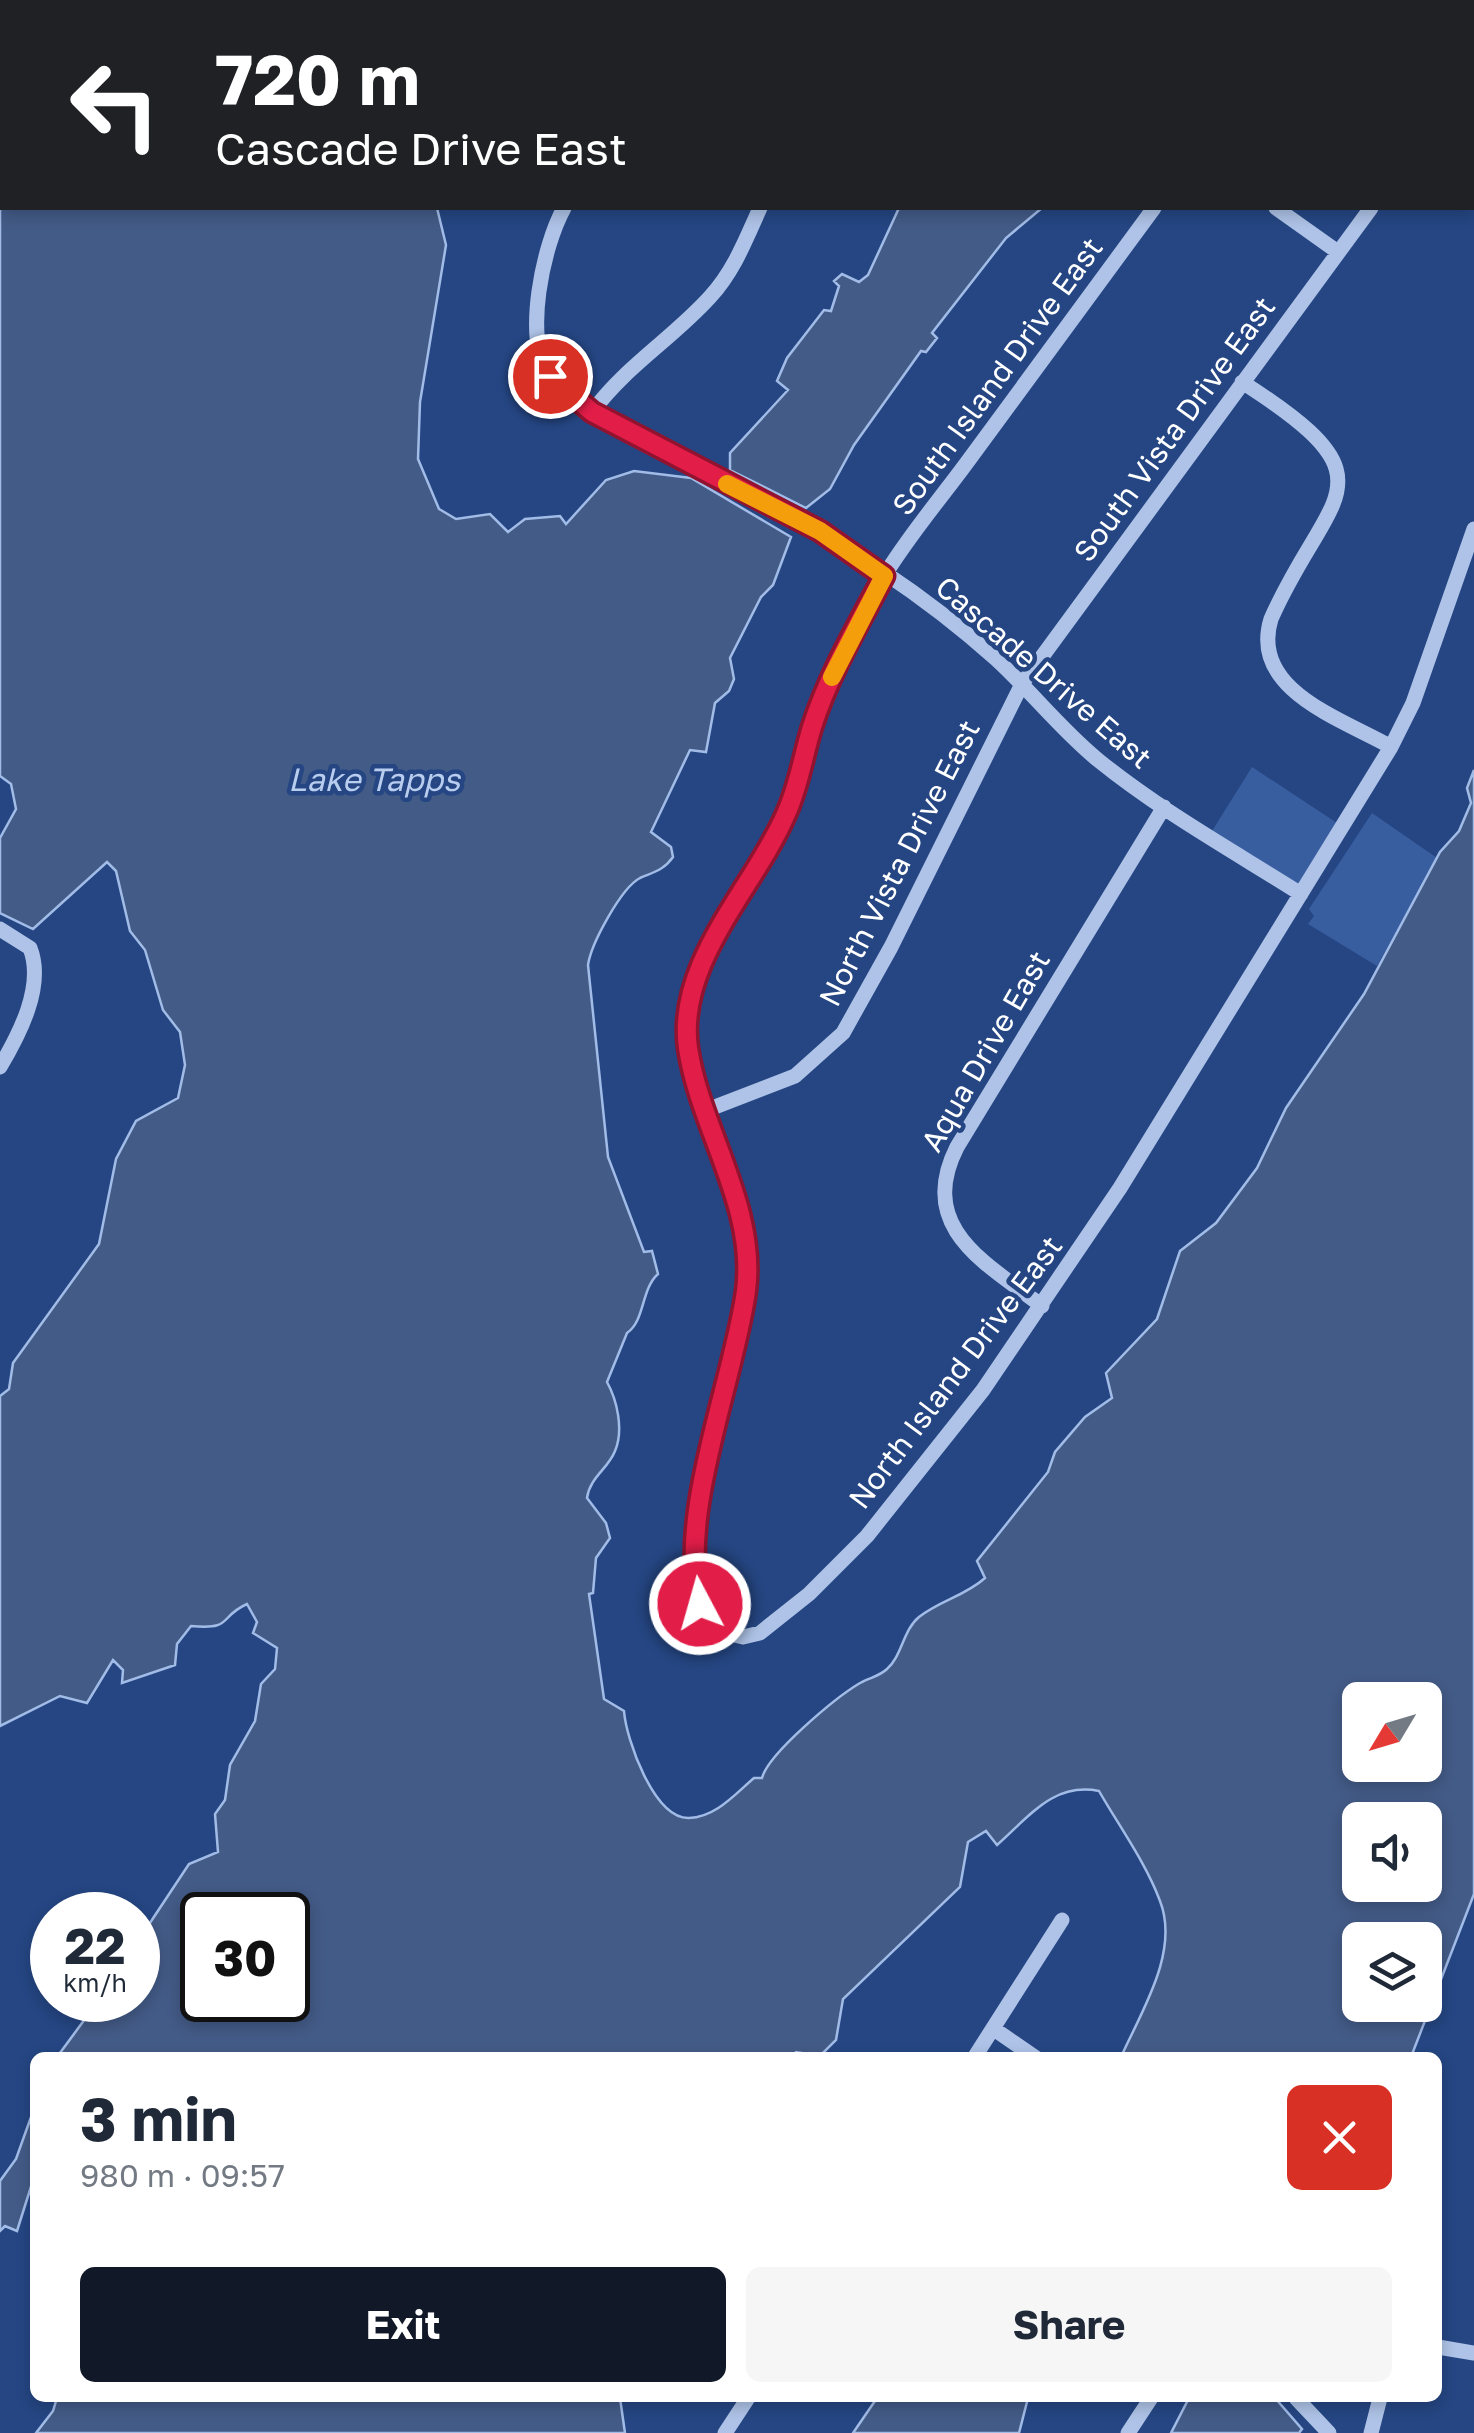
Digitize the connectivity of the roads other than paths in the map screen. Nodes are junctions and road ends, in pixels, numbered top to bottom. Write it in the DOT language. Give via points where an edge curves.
graph roads {
  1 [pos="563,210"];
  2 [pos="759,210"];
  3 [pos="1153,210"];
  4 [pos="1279,210"];
  5 [pos="1370,210"];
  6 [pos="1338,252"];
  7 [pos="1242,382"];
  8 [pos="592,412"];
  9 [pos="1474,528"];
  10 [pos="884,576"];
  11 [pos="1022,684"];
  12 [pos="1391,747"];
  13 [pos="1164,807"];
  14 [pos="1301,894"];
  15 [pos="0,928"];
  16 [pos="0,1067"];
  17 [pos="708,1110"];
  18 [pos="1042,1306"];
  19 [pos="1062,1920"];
  20 [pos="994,2029"];
  21 [pos="978,2052"];
  22 [pos="1027,2052"];
  23 [pos="1442,2347"];
  24 [pos="1474,2353"];
  25 [pos="745,2402"];
  26 [pos="1148,2402"];
  27 [pos="1300,2402"];
  28 [pos="1379,2402"];
  29 [pos="725,2433"];
  30 [pos="1128,2433"];
  31 [pos="1328,2433"];
  32 [pos="1371,2433"];
  1 -- 8 [label="street, Cascade Drive East" via="548,252 536,343 550,376"];
  2 -- 8 [label="street" via="710,298 629,367"];
  3 -- 10 [label="street, South Island Drive East"];
  4 -- 6 [label="street"];
  5 -- 6 [label="street, South Vista Drive East"];
  6 -- 7 [label="street, South Vista Drive East"];
  7 -- 11 [label="street, South Vista Drive East"];
  7 -- 12 [label="street" via="1313,434 1331,455 1340,484 1333,510 1271,619 1272,669 1288,688"];
  8 -- 10 [label="street, Cascade Drive East" via="820,531"];
  9 -- 12 [label="street" via="1420,686"];
  10 -- 11 [label="street, Cascade Drive East"];
  10 -- 17 [label="street, North Island Drive East" via="826,691 771,847 712,942 693,994 688,1049"];
  11 -- 13 [label="street, Cascade Drive East" via="1096,758"];
  11 -- 17 [label="street, North Vista Drive East" via="842,1033 795,1076"];
  12 -- 14 [label="street"];
  13 -- 14 [label="street, Cascade Drive East"];
  13 -- 18 [label="street, Aqua Drive East" via="944,1177 945,1206 958,1235"];
  14 -- 18 [label="street, North Island Drive East"];
  15 -- 16 [label="street" via="30,948 34,968 29,1004"];
  17 -- 18 [label="street, North Island Drive East" via="748,1268 716,1412 694,1557 700,1604 718,1631 760,1633 837,1567 926,1465"];
  19 -- 20 [label="street"];
  20 -- 21 [label="street"];
  20 -- 22 [label="street"];
  23 -- 24 [label="street"];
  25 -- 29 [label="street"];
  26 -- 30 [label="street"];
  27 -- 31 [label="street"];
  28 -- 32 [label="street"];
}
